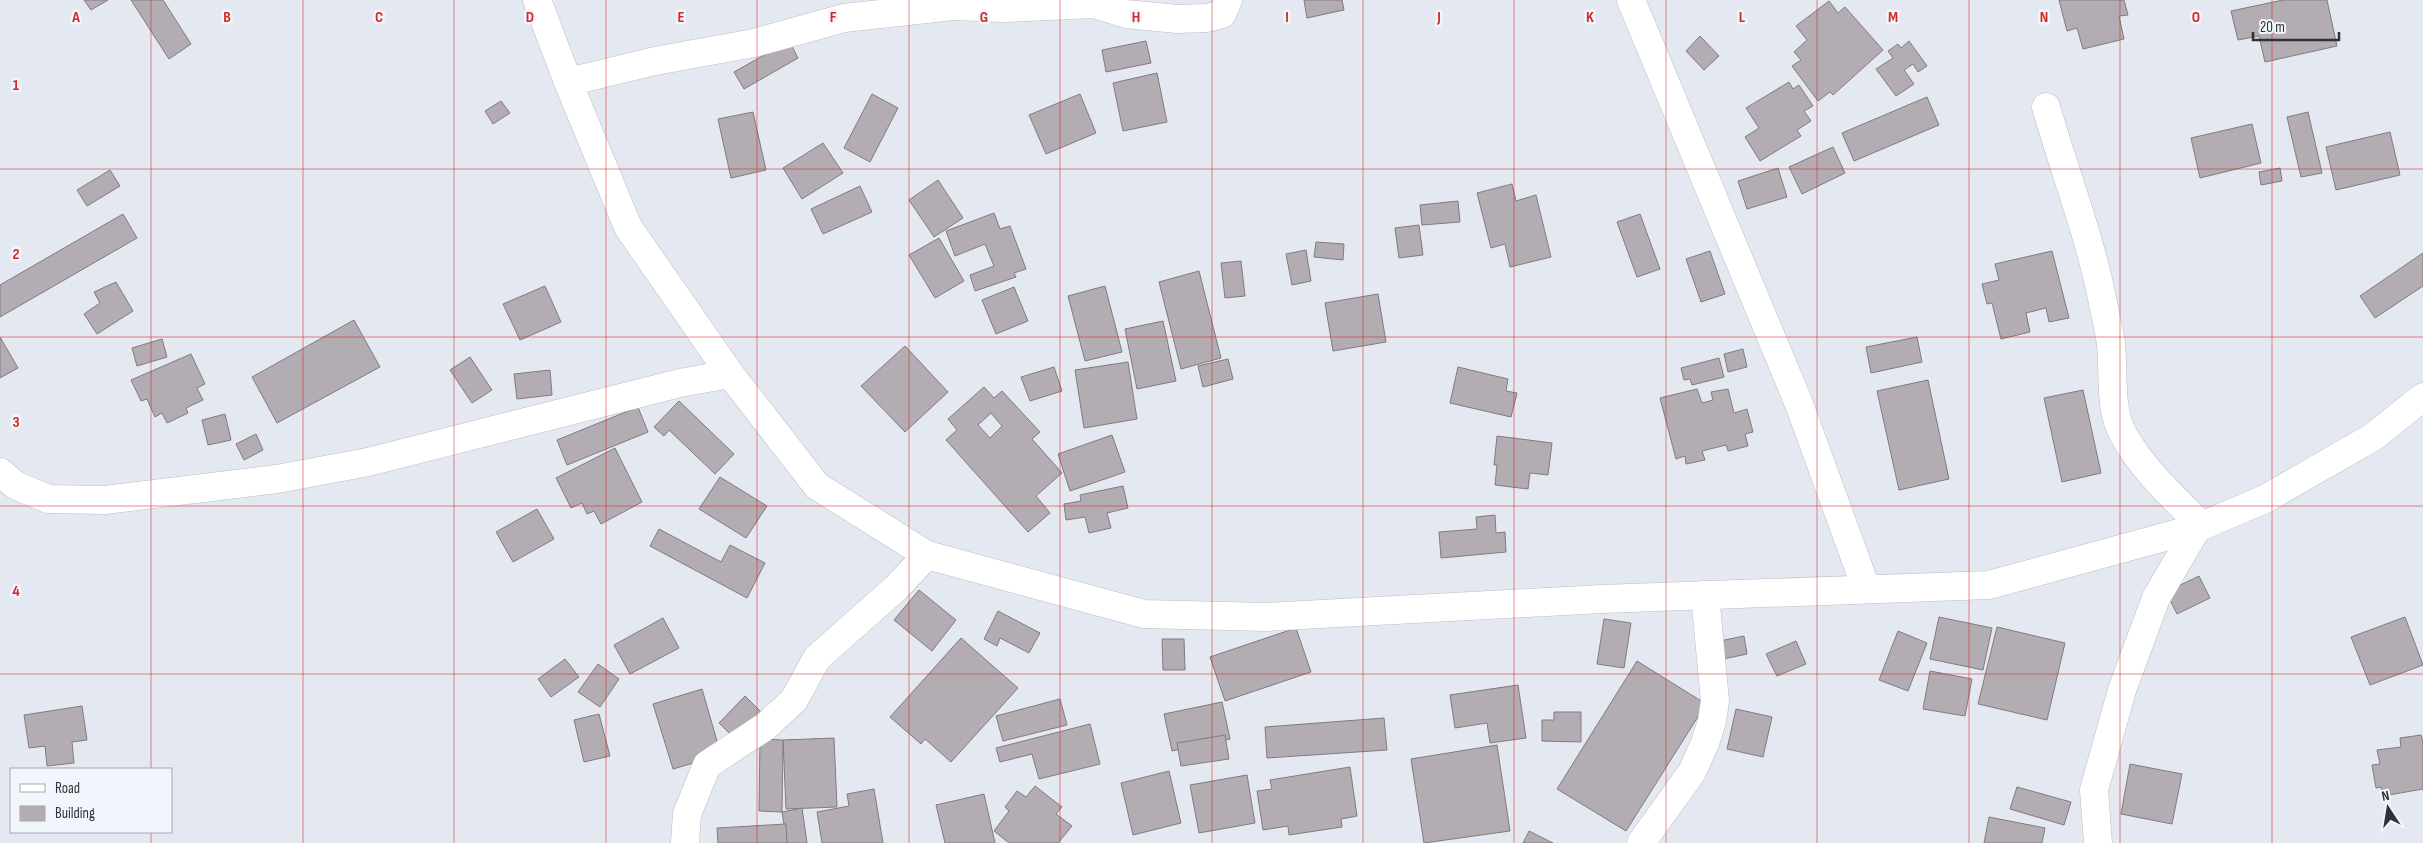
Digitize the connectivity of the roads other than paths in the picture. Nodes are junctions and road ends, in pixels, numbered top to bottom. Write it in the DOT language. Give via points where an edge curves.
graph roads {
  1 [pos="537,0"];
  2 [pos="1228,0"];
  3 [pos="1632,0"];
  4 [pos="568,82"];
  5 [pos="2046,107"];
  6 [pos="730,374"];
  7 [pos="2419,405"];
  8 [pos="0,472"];
  9 [pos="2199,527"];
  10 [pos="927,555"];
  11 [pos="1866,588"];
  12 [pos="1705,595"];
  13 [pos="686,843"];
  14 [pos="1642,843"];
  15 [pos="2098,843"];
  1 -- 4 [label="street"];
  2 -- 4 [label="street" via="1222,14 1207,18 1126,14 1094,4 1004,8 953,6 844,18 754,43 655,61"];
  3 -- 11 [label="street" via="1799,404"];
  4 -- 6 [label="street" via="628,227"];
  5 -- 9 [label="street" via="2091,246 2111,344 2116,416 2122,433 2164,489"];
  6 -- 8 [label="street" via="680,383 368,462 277,479 105,500 48,499 15,485"];
  6 -- 10 [label="street" via="817,486"];
  7 -- 9 [label="street" via="2265,499"];
  9 -- 11 [label="street" via="1989,585"];
  9 -- 15 [label="street" via="2156,598 2122,690 2094,790"];
  10 -- 12 [label="street" via="1144,614 1267,616"];
  10 -- 13 [label="street" via="896,588 817,658 794,700 766,726 708,765 687,814"];
  11 -- 12 [label="street"];
  12 -- 14 [label="street" via="1715,701 1712,721 1692,772"];
}
